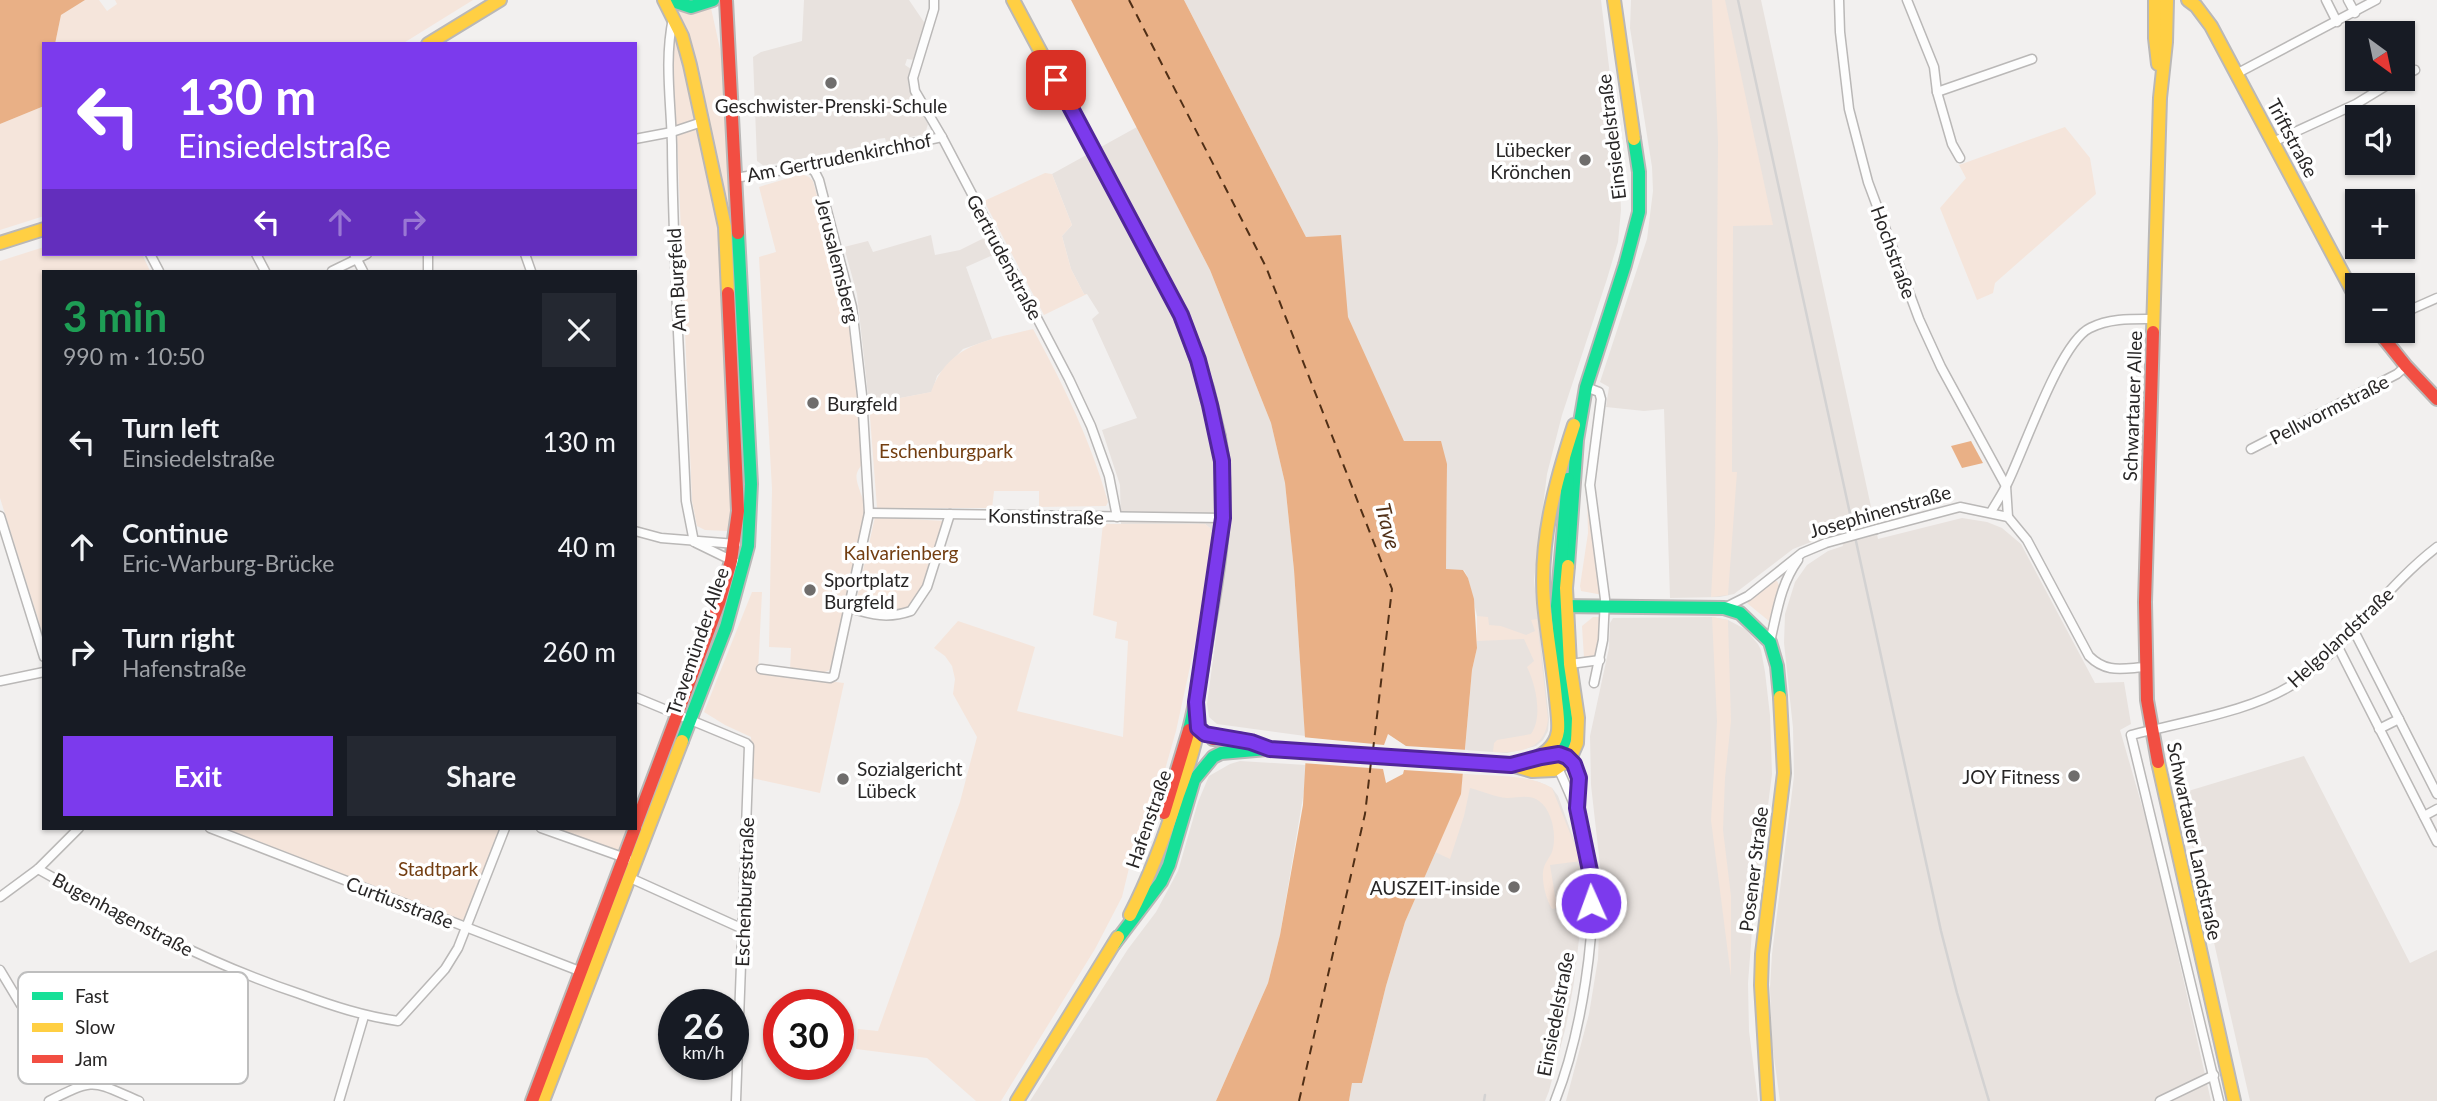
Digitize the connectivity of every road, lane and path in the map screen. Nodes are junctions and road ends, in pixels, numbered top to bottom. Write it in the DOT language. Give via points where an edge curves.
graph roads {
  1 [pos="499,0"];
  2 [pos="664,0"];
  3 [pos="670,0"];
  4 [pos="713,0"];
  5 [pos="726,0"];
  6 [pos="934,0"];
  7 [pos="1013,0"];
  8 [pos="1614,0"];
  9 [pos="1839,0"];
  10 [pos="1907,0"];
  11 [pos="2155,0"];
  12 [pos="2167,0"];
  13 [pos="2188,0"];
  14 [pos="2326,0"];
  15 [pos="2348,0"];
  16 [pos="2376,0"];
  17 [pos="2355,13"];
  18 [pos="673,18"];
  19 [pos="2337,22"];
  20 [pos="431,42"];
  21 [pos="2032,59"];
  22 [pos="2236,74"];
  23 [pos="2161,81"];
  24 [pos="2378,91"];
  25 [pos="1937,92"];
  26 [pos="702,122"];
  27 [pos="672,132"];
  28 [pos="942,137"];
  29 [pos="637,138"];
  30 [pos="2273,142"];
  31 [pos="1960,158"];
  32 [pos="808,166"];
  33 [pos="735,178"];
  34 [pos="42,230"];
  35 [pos="0,243"];
  36 [pos="355,256"];
  37 [pos="334,270"];
  38 [pos="2345,277"];
  39 [pos="2437,298"];
  40 [pos="2415,308"];
  41 [pos="2154,320"];
  42 [pos="2388,343"];
  43 [pos="2406,366"];
  44 [pos="1584,393"];
  45 [pos="2437,399"];
  46 [pos="2251,449"];
  47 [pos="2006,486"];
  48 [pos="1991,512"];
  49 [pos="869,513"];
  50 [pos="950,514"];
  51 [pos="0,516"];
  52 [pos="1117,517"];
  53 [pos="2008,517"];
  54 [pos="1223,518"];
  55 [pos="637,532"];
  56 [pos="694,542"];
  57 [pos="734,544"];
  58 [pos="748,546"];
  59 [pos="2437,547"];
  60 [pos="1802,553"];
  61 [pos="730,561"];
  62 [pos="744,565"];
  63 [pos="1556,606"];
  64 [pos="1605,607"];
  65 [pos="1718,607"];
  66 [pos="850,608"];
  67 [pos="2353,629"];
  68 [pos="1770,642"];
  69 [pos="2337,646"];
  70 [pos="42,651"];
  71 [pos="1600,660"];
  72 [pos="1570,664"];
  73 [pos="2147,667"];
  74 [pos="761,669"];
  75 [pos="42,672"];
  76 [pos="0,681"];
  77 [pos="1594,683"];
  78 [pos="637,698"];
  79 [pos="678,715"];
  80 [pos="2399,719"];
  81 [pos="691,720"];
  82 [pos="1193,729"];
  83 [pos="2379,729"];
  84 [pos="2151,731"];
  85 [pos="1221,738"];
  86 [pos="1195,745"];
  87 [pos="1267,749"];
  88 [pos="1213,757"];
  89 [pos="1541,757"];
  90 [pos="1567,757"];
  91 [pos="1179,760"];
  92 [pos="1511,765"];
  93 [pos="1558,768"];
  94 [pos="2437,794"];
  95 [pos="1577,808"];
  96 [pos="2437,809"];
  97 [pos="2424,816"];
  98 [pos="638,824"];
  99 [pos="77,830"];
  100 [pos="215,830"];
  101 [pos="504,830"];
  102 [pos="546,830"];
  103 [pos="636,830"];
  104 [pos="2437,842"];
  105 [pos="629,860"];
  106 [pos="38,869"];
  107 [pos="623,875"];
  108 [pos="0,897"];
  109 [pos="466,927"];
  110 [pos="743,929"];
  111 [pos="1111,949"];
  112 [pos="0,970"];
  113 [pos="240,972"];
  114 [pos="586,973"];
  115 [pos="248,976"];
  116 [pos="18,1000"];
  117 [pos="364,1016"];
  118 [pos="2214,1075"];
  119 [pos="88,1084"];
  120 [pos="97,1084"];
  121 [pos="49,1101"];
  122 [pos="139,1101"];
  123 [pos="339,1101"];
  124 [pos="532,1101"];
  125 [pos="543,1101"];
  126 [pos="736,1101"];
  127 [pos="1017,1101"];
  128 [pos="1555,1101"];
  129 [pos="1768,1101"];
  130 [pos="2160,1101"];
  131 [pos="2219,1101"];
  132 [pos="2234,1101"];
  1 -- 20 [label="main road"];
  2 -- 18 [label="main road, Travemünder Allee"];
  3 -- 4 [label="main road" via="691,7"];
  5 -- 33 [label="main road, Travemünder Allee"];
  6 -- 28 [label="street, Gertrudenstraße" via="913,85"];
  7 -- 54 [label="main road, Hafenstraße" via="1181,315 1198,360 1220,450"];
  8 -- 44 [label="main road, Einsiedelstraße" via="1639,172 1639,212"];
  9 -- 47 [label="street, Hochstraße" via="1849,108 1868,182 1924,331"];
  10 -- 25 [label="street" via="1934,67"];
  11 -- 23 [label="main road, Schwartauer Allee"];
  12 -- 23 [label="main road, Schwartauer Allee"];
  13 -- 22 [label="main road, Triftstraße" via="2204,15"];
  14 -- 19 [label="street"];
  15 -- 17 [label="street"];
  16 -- 17 [label="street"];
  17 -- 19 [label="street"];
  18 -- 26 [label="main road, Travemünder Allee" via="682,36"];
  18 -- 27 [label="street, Am Burgfeld" via="668,40"];
  19 -- 22 [label="street"];
  21 -- 25 [label="street"];
  22 -- 30 [label="main road, Triftstraße"];
  23 -- 41 [label="main road, Schwartauer Allee"];
  24 -- 30 [label="street"];
  25 -- 31 [label="street"];
  26 -- 27 [label="street"];
  26 -- 57 [label="main road, Travemünder Allee" via="726,243 738,478"];
  27 -- 29 [label="street"];
  27 -- 56 [label="street, Am Burgfeld" via="686,501"];
  28 -- 32 [label="street, Am Gertrudenkirchhof"];
  28 -- 52 [label="street, Gertrudenstraße" via="1091,426 1109,476"];
  30 -- 38 [label="main road, Triftstraße"];
  32 -- 33 [label="street, Am Gertrudenkirchhof"];
  32 -- 49 [label="street, Jerusalemsberg" via="818,180 852,307"];
  33 -- 58 [label="main road, Travemünder Allee" via="751,484"];
  34 -- 35 [label="main road"];
  36 -- 37 [label="street"];
  39 -- 40 [label="street"];
  41 -- 47 [label="street" via="2106,322 2076,338"];
  41 -- 73 [label="main road, Schwartauer Allee"];
  42 -- 43 [label="main road"];
  43 -- 45 [label="main road"];
  43 -- 46 [label="street, Pellwormstraße"];
  44 -- 63 [label="main road, Einsiedelstraße" via="1568,554"];
  44 -- 63 [label="main road, Einsiedelstraße" via="1573,426"];
  44 -- 64 [label="street" via="1599,392 1601,399 1590,485"];
  47 -- 48 [label="street"];
  47 -- 53 [label="street, Hochstraße"];
  48 -- 53 [label="street"];
  48 -- 60 [label="street, Josephinenstraße, bridge" via="1960,507"];
  49 -- 50 [label="street, Konstinstraße"];
  49 -- 66 [label="street, Jerusalemsberg"];
  50 -- 52 [label="street, Konstinstraße"];
  50 -- 66 [label="street" via="928,587 911,611 876,616"];
  51 -- 70 [label="street"];
  52 -- 54 [label="street, Konstinstraße"];
  53 -- 73 [label="street" via="2028,540 2089,656 2107,669"];
  54 -- 82 [label="main road, Hafenstraße"];
  55 -- 56 [label="street"];
  56 -- 57 [label="street"];
  56 -- 61 [label="street"];
  57 -- 58 [label="street"];
  57 -- 61 [label="main road, Travemünder Allee"];
  58 -- 62 [label="main road, Travemünder Allee"];
  59 -- 67 [label="street, Helgolandstraße"];
  60 -- 65 [label="street, Josephinenstraße" via="1748,596"];
  60 -- 68 [label="street, Posener Straße" via="1788,573"];
  61 -- 62 [label="street"];
  61 -- 79 [label="main road, Travemünder Allee"];
  62 -- 81 [label="main road, Travemünder Allee"];
  63 -- 64 [label="main road, Josephinenstraße"];
  63 -- 72 [label="main road, Einsiedelstraße"];
  63 -- 89 [label="main road, Einsiedelstraße" via="1558,731"];
  63 -- 90 [label="main road, Einsiedelstraße" via="1568,712"];
  64 -- 65 [label="main road, Josephinenstraße"];
  64 -- 71 [label="street"];
  65 -- 68 [label="main road" via="1740,613"];
  66 -- 74 [label="street, Jerusalemsberg" via="834,676"];
  67 -- 69 [label="street, Helgolandstraße"];
  67 -- 80 [label="street"];
  68 -- 129 [label="main road, Posener Straße" via="1777,666 1784,773 1762,954"];
  69 -- 83 [label="street"];
  69 -- 84 [label="street, Helgolandstraße" via="2281,692"];
  71 -- 72 [label="street"];
  71 -- 77 [label="street"];
  72 -- 90 [label="main road, Einsiedelstraße" via="1579,730"];
  73 -- 84 [label="main road, Schwartauer Allee"];
  75 -- 76 [label="street"];
  78 -- 79 [label="street"];
  79 -- 81 [label="street"];
  79 -- 98 [label="main road, Travemünder Allee"];
  80 -- 83 [label="street"];
  80 -- 94 [label="street"];
  81 -- 98 [label="main road, Travemünder Allee"];
  81 -- 110 [label="street, Eschenburgstraße" via="749,746"];
  82 -- 85 [label="main road"];
  82 -- 86 [label="main road, Hafenstraße"];
  82 -- 91 [label="main road, Hafenstraße"];
  83 -- 97 [label="street"];
  84 -- 118 [label="street, Schwartauer Landstraße" via="2130,735"];
  84 -- 132 [label="main road, Schwartauer Landstraße"];
  85 -- 86 [label="main road"];
  85 -- 87 [label="main road"];
  86 -- 88 [label="main road" via="1203,755"];
  86 -- 91 [label="main road"];
  86 -- 111 [label="main road, Hafenstraße" via="1149,878"];
  87 -- 88 [label="main road"];
  87 -- 92 [label="main road"];
  88 -- 111 [label="main road" via="1194,780 1161,882"];
  89 -- 90 [label="street"];
  89 -- 92 [label="main road"];
  90 -- 93 [label="main road"];
  90 -- 95 [label="street, Einsiedelstraße" via="1578,772"];
  91 -- 111 [label="main road, Hafenstraße" via="1149,857"];
  92 -- 93 [label="main road" via="1532,771"];
  93 -- 95 [label="street, Einsiedelstraße"];
  95 -- 128 [label="street, Einsiedelstraße" via="1591,876 1589,946 1579,1017"];
  96 -- 97 [label="street"];
  97 -- 104 [label="street"];
  99 -- 106 [label="street"];
  100 -- 109 [label="street, Curtiusstraße"];
  101 -- 109 [label="street"];
  102 -- 105 [label="street"];
  103 -- 105 [label="main road, Travemünder Allee"];
  105 -- 107 [label="main road, Travemünder Allee"];
  106 -- 108 [label="street"];
  106 -- 113 [label="street, Bugenhagenstraße" via="139,927"];
  107 -- 110 [label="street"];
  107 -- 114 [label="main road, Travemünder Allee"];
  109 -- 114 [label="street, Curtiusstraße"];
  109 -- 117 [label="street, Bugenhagenstraße" via="444,969 398,1021"];
  110 -- 126 [label="street, Eschenburgstraße"];
  111 -- 127 [label="main road"];
  112 -- 116 [label="street"];
  114 -- 124 [label="main road, Travemünder Allee"];
  114 -- 125 [label="main road, Travemünder Allee"];
  115 -- 117 [label="street, Bugenhagenstraße"];
  117 -- 123 [label="street"];
  118 -- 130 [label="street"];
  118 -- 131 [label="street, Schwartauer Landstraße"];
  119 -- 121 [label="street"];
  120 -- 122 [label="street"];
}
